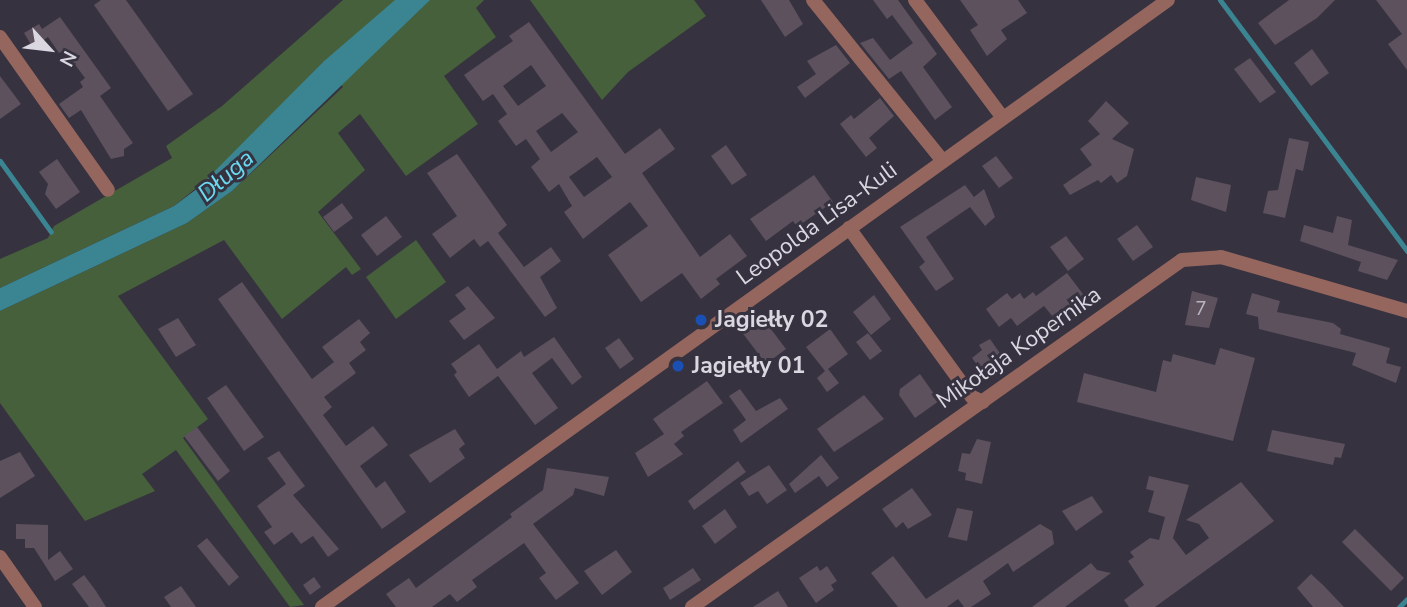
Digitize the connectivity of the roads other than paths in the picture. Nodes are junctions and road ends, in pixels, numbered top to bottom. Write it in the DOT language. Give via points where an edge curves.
graph roads {
  1 [pos="813,0"];
  2 [pos="915,0"];
  3 [pos="1168,0"];
  4 [pos="0,37"];
  5 [pos="1003,118"];
  6 [pos="943,161"];
  7 [pos="108,190"];
  8 [pos="849,228"];
  9 [pos="1407,311"];
  10 [pos="982,402"];
  11 [pos="0,556"];
  12 [pos="35,607"];
  13 [pos="322,607"];
  14 [pos="692,607"];
  1 -- 6 [label="street"];
  2 -- 5 [label="street"];
  3 -- 5 [label="street, Leopolda Lisa-Kuli"];
  4 -- 7 [label="street"];
  5 -- 6 [label="street, Leopolda Lisa-Kuli"];
  6 -- 8 [label="street, Leopolda Lisa-Kuli"];
  8 -- 10 [label="street" via="972,397"];
  8 -- 13 [label="street, Leopolda Lisa-Kuli"];
  9 -- 10 [label="street, Mikołaja Kopernika" via="1221,257 1200,256 1168,270"];
  10 -- 14 [label="street, Mikołaja Kopernika"];
  11 -- 12 [label="street"];
}
